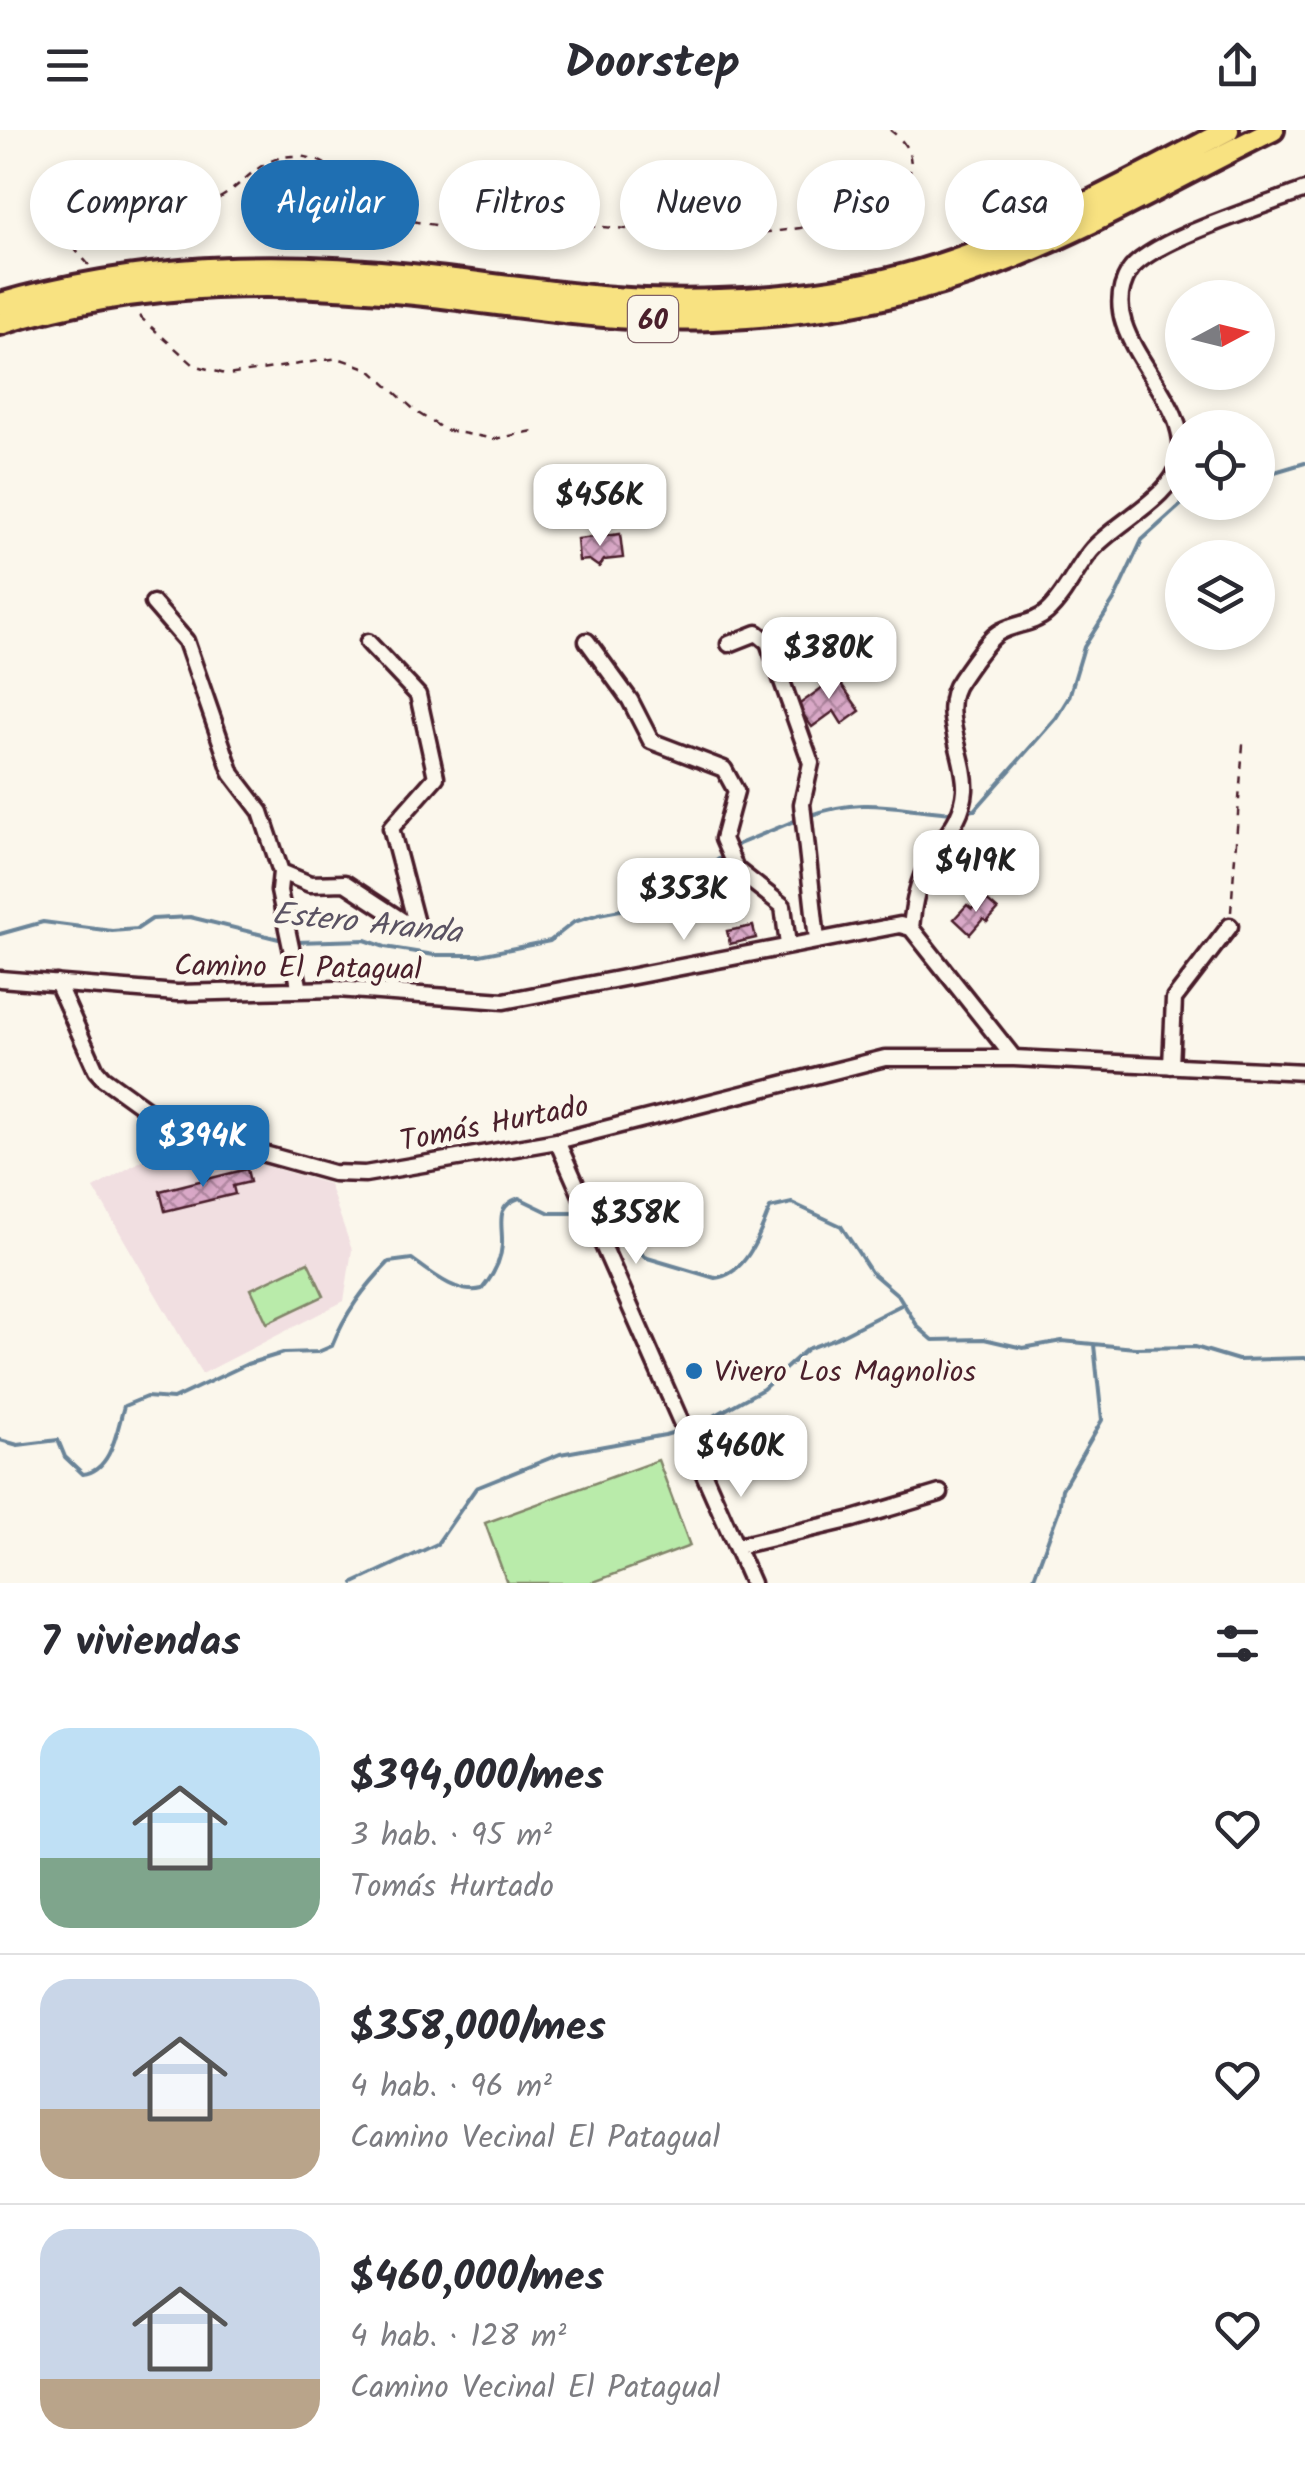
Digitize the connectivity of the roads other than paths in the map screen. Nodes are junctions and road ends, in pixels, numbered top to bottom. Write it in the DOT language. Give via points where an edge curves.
graph roads {
  1 [pos="1228,130"];
  2 [pos="1273,130"];
  3 [pos="1305,190"];
  4 [pos="0,304"];
  5 [pos="0,324"];
  6 [pos="153,603"];
  7 [pos="587,641"];
  8 [pos="368,642"];
  9 [pos="729,644"];
  10 [pos="282,872"];
  11 [pos="1230,926"];
  12 [pos="911,928"];
  13 [pos="817,940"];
  14 [pos="788,944"];
  15 [pos="0,979"];
  16 [pos="57,983"];
  17 [pos="300,990"];
  18 [pos="1014,1058"];
  19 [pos="1171,1066"];
  20 [pos="1305,1072"];
  21 [pos="557,1142"];
  22 [pos="940,1493"];
  23 [pos="738,1546"];
  24 [pos="752,1583"];
  1 -- 4 [label="highway, 60" via="999,242 902,276 815,292 624,300 369,271 232,266 115,277"];
  2 -- 5 [label="highway, 60" via="996,264 843,306 642,319 352,288 218,286 98,300"];
  3 -- 12 [label="street" via="1142,257 1127,274 1121,315 1174,419 1180,461 1158,493 1092,550 1048,611 999,632 956,684 951,707 965,792 960,816 927,866"];
  6 -- 10 [label="street" via="186,641 232,774 261,812"];
  7 -- 14 [label="street" via="651,741 724,769 736,791 723,839 736,869 782,906"];
  8 -- 10 [label="street" via="418,696 436,777 391,828 418,930 344,883 310,884"];
  9 -- 13 [label="street" via="757,633 768,642 811,763 802,804"];
  10 -- 17 [label="street" via="279,892"];
  11 -- 19 [label="street" via="1174,999"];
  12 -- 13 [label="street, Camino El Patagual"];
  12 -- 18 [label="street"];
  13 -- 14 [label="street, Camino El Patagual"];
  14 -- 17 [label="street, Camino El Patagual" via="504,1002"];
  15 -- 16 [label="street, Camino El Patagual"];
  16 -- 17 [label="street, Camino El Patagual" via="177,993"];
  16 -- 21 [label="street, Tomás Hurtado" via="103,1078 196,1135 333,1173 365,1174"];
  18 -- 19 [label="street"];
  18 -- 21 [label="street, Tomás Hurtado" via="885,1058"];
  19 -- 20 [label="street"];
  21 -- 23 [label="street"];
  22 -- 23 [label="street"];
  23 -- 24 [label="street"];
}
